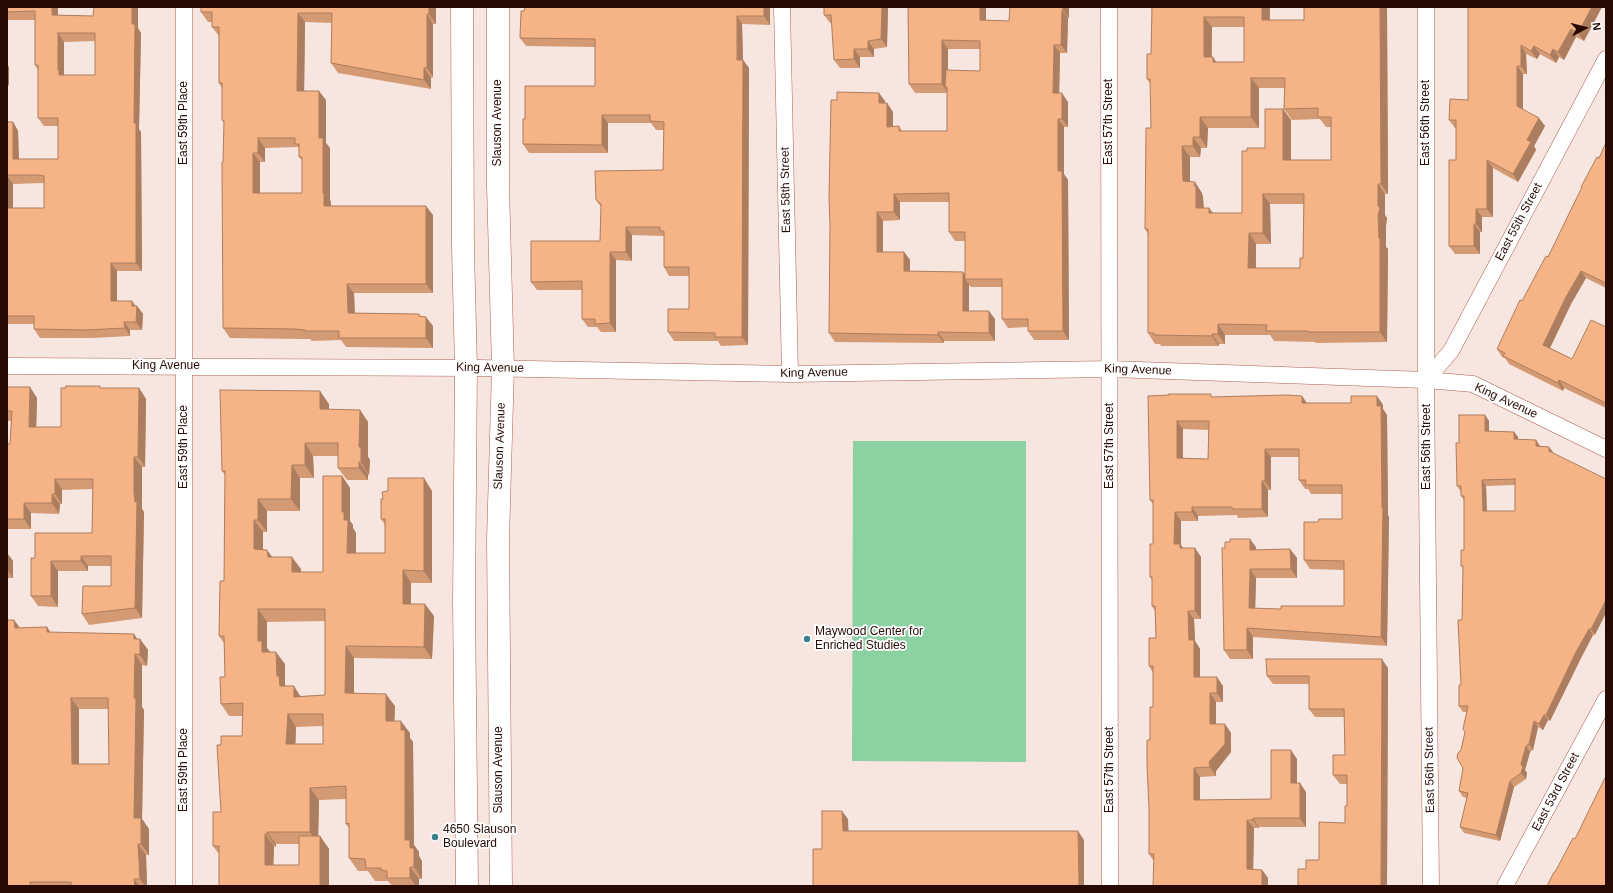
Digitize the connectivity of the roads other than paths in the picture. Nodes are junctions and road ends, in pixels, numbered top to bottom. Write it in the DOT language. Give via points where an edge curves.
graph roads {
  1 [pos="184,7"];
  2 [pos="462,7"];
  3 [pos="498,7"];
  4 [pos="782,7"];
  5 [pos="1109,7"];
  6 [pos="1426,7"];
  7 [pos="1606,59"];
  8 [pos="7,366"];
  9 [pos="184,366"];
  10 [pos="466,368"];
  11 [pos="503,368"];
  12 [pos="1110,369"];
  13 [pos="790,374"];
  14 [pos="1426,380"];
  15 [pos="1606,449"];
  16 [pos="1606,699"];
  17 [pos="184,886"];
  18 [pos="467,886"];
  19 [pos="501,886"];
  20 [pos="1110,886"];
  21 [pos="1431,886"];
  22 [pos="1505,886"];
  1 -- 9 [label="street, East 59th Place"];
  2 -- 10 [label="main road"];
  3 -- 11 [label="main road, Slauson Avenue" via="498,186"];
  4 -- 13 [label="street, East 58th Street"];
  5 -- 12 [label="street, East 57th Street"];
  6 -- 14 [label="street, East 56th Street"];
  7 -- 14 [label="street, East 55th Street" via="1451,351"];
  8 -- 9 [label="street, King Avenue"];
  9 -- 10 [label="street, King Avenue"];
  9 -- 17 [label="street, East 59th Place"];
  10 -- 11 [label="street, King Avenue"];
  10 -- 18 [label="main road" via="464,602"];
  11 -- 13 [label="street, King Avenue"];
  11 -- 19 [label="main road, Slauson Avenue" via="498,540"];
  12 -- 13 [label="street, King Avenue"];
  12 -- 14 [label="street, King Avenue"];
  12 -- 20 [label="street, East 57th Street"];
  14 -- 15 [label="street, King Avenue" via="1473,384"];
  14 -- 21 [label="street, East 56th Street"];
  16 -- 22 [label="street, East 53rd Street"];
}
